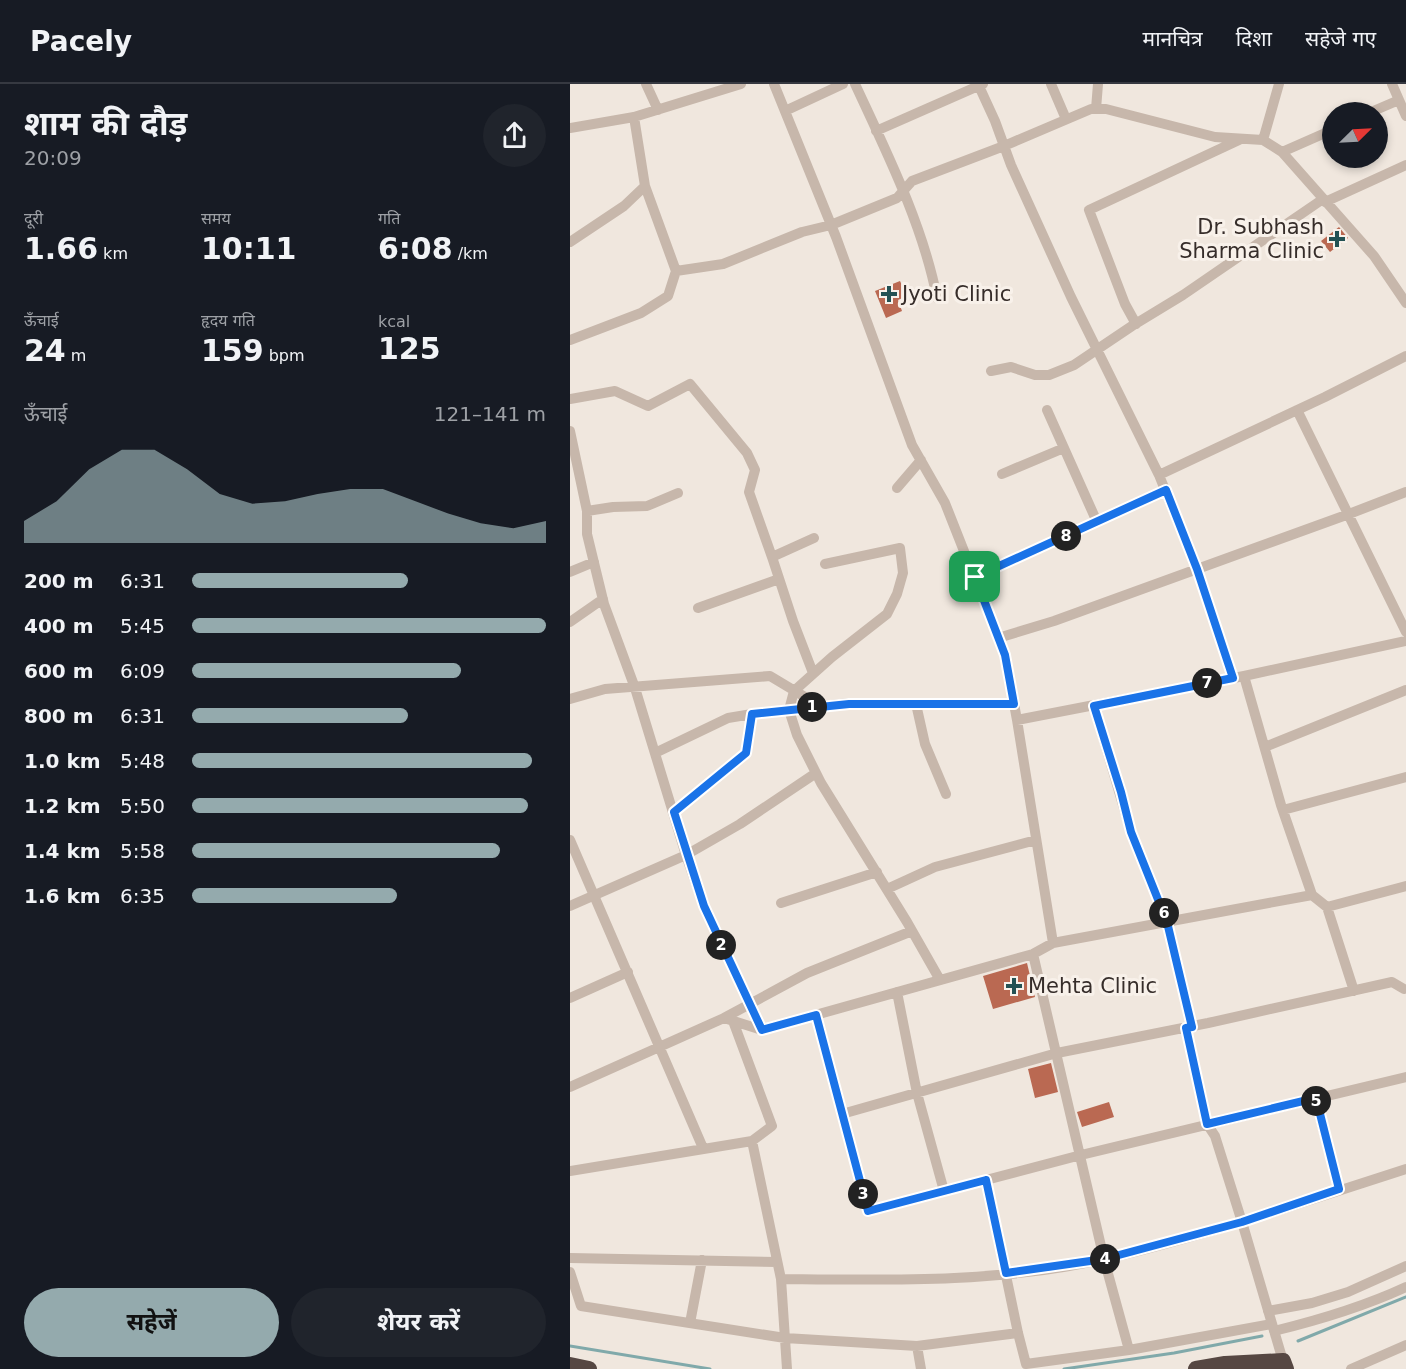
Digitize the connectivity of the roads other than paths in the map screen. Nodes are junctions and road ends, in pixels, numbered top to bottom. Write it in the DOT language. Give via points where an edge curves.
graph roads {
  1 [pos="646,84"];
  2 [pos="741,84"];
  3 [pos="774,84"];
  4 [pos="843,84"];
  5 [pos="855,84"];
  6 [pos="1052,84"];
  7 [pos="1098,84"];
  8 [pos="1279,84"];
  9 [pos="1392,84"];
  10 [pos="980,85"];
  11 [pos="1399,100"];
  12 [pos="1388,105"];
  13 [pos="1096,109"];
  14 [pos="658,110"];
  15 [pos="785,111"];
  16 [pos="1406,116"];
  17 [pos="634,117"];
  18 [pos="1066,119"];
  19 [pos="570,128"];
  20 [pos="876,131"];
  21 [pos="1322,134"];
  22 [pos="1242,138"];
  23 [pos="1263,140"];
  24 [pos="1004,146"];
  25 [pos="1282,152"];
  26 [pos="1406,165"];
  27 [pos="645,186"];
  28 [pos="903,192"];
  29 [pos="1324,201"];
  30 [pos="831,225"];
  31 [pos="570,242"];
  32 [pos="676,271"];
  33 [pos="937,298"];
  34 [pos="1406,303"];
  35 [pos="1136,324"];
  36 [pos="570,340"];
  37 [pos="1097,349"];
  38 [pos="1406,356"];
  39 [pos="991,371"];
  40 [pos="570,399"];
  41 [pos="1047,410"];
  42 [pos="1298,410"];
  43 [pos="571,437"];
  44 [pos="1064,448"];
  45 [pos="921,460"];
  46 [pos="1002,474"];
  47 [pos="1159,475"];
  48 [pos="897,488"];
  49 [pos="1166,490"];
  50 [pos="1406,492"];
  51 [pos="678,493"];
  52 [pos="586,511"];
  53 [pos="1348,514"];
  54 [pos="1097,522"];
  55 [pos="814,538"];
  56 [pos="772,557"];
  57 [pos="594,562"];
  58 [pos="825,564"];
  59 [pos="1197,569"];
  60 [pos="570,572"];
  61 [pos="975,577"];
  62 [pos="778,579"];
  63 [pos="603,599"];
  64 [pos="698,608"];
  65 [pos="570,622"];
  66 [pos="1406,632"];
  67 [pos="998,638"];
  68 [pos="1406,641"];
  69 [pos="813,674"];
  70 [pos="1238,677"];
  71 [pos="635,688"];
  72 [pos="1406,690"];
  73 [pos="795,691"];
  74 [pos="570,699"];
  75 [pos="916,704"];
  76 [pos="1014,704"];
  77 [pos="820,706"];
  78 [pos="1094,706"];
  79 [pos="789,710"];
  80 [pos="752,714"];
  81 [pos="1017,720"];
  82 [pos="1264,747"];
  83 [pos="655,753"];
  84 [pos="816,773"];
  85 [pos="1406,777"];
  86 [pos="946,794"];
  87 [pos="1283,810"];
  88 [pos="674,812"];
  89 [pos="570,840"];
  90 [pos="1036,840"];
  91 [pos="686,855"];
  92 [pos="876,872"];
  93 [pos="1406,886"];
  94 [pos="887,888"];
  95 [pos="1312,895"];
  96 [pos="594,896"];
  97 [pos="781,903"];
  98 [pos="570,906"];
  99 [pos="1327,907"];
  100 [pos="1167,922"];
  101 [pos="912,931"];
  102 [pos="1053,943"];
  103 [pos="1033,954"];
  104 [pos="628,972"];
  105 [pos="940,980"];
  106 [pos="1354,991"];
  107 [pos="897,992"];
  108 [pos="1405,992"];
  109 [pos="570,998"];
  110 [pos="749,1004"];
  111 [pos="816,1015"];
  112 [pos="729,1019"];
  113 [pos="1189,1027"];
  114 [pos="762,1030"];
  115 [pos="660,1046"];
  116 [pos="1057,1053"];
  117 [pos="1406,1077"];
  118 [pos="570,1087"];
  119 [pos="917,1093"];
  120 [pos="1316,1098"];
  121 [pos="842,1114"];
  122 [pos="1207,1124"];
  123 [pos="752,1141"];
  124 [pos="703,1148"];
  125 [pos="1081,1155"];
  126 [pos="1406,1169"];
  127 [pos="570,1171"];
  128 [pos="986,1180"];
  129 [pos="1339,1189"];
  130 [pos="945,1191"];
  131 [pos="1242,1222"];
  132 [pos="570,1258"];
  133 [pos="1104,1259"];
  134 [pos="702,1260"];
  135 [pos="777,1262"];
  136 [pos="1406,1266"];
  137 [pos="570,1272"];
  138 [pos="1006,1273"];
  139 [pos="781,1279"];
  140 [pos="1406,1287"];
  141 [pos="575,1305"];
  142 [pos="1268,1311"];
  143 [pos="690,1323"];
  144 [pos="1273,1328"];
  145 [pos="1018,1333"];
  146 [pos="785,1338"];
  147 [pos="917,1346"];
  148 [pos="1406,1346"];
  149 [pos="1129,1350"];
  150 [pos="570,1365"];
  151 [pos="1284,1365"];
  152 [pos="589,1369"];
  153 [pos="787,1369"];
  154 [pos="921,1369"];
  155 [pos="1196,1369"];
  156 [pos="1351,1369"];
  1 -- 14 [label="street"];
  2 -- 14 [label="street"];
  3 -- 15 [label="street"];
  4 -- 15 [label="street"];
  5 -- 20 [label="street"];
  6 -- 18 [label="street"];
  7 -- 13 [label="street"];
  8 -- 23 [label="street"];
  9 -- 11 [label="street"];
  10 -- 20 [label="street"];
  10 -- 24 [label="street"];
  11 -- 12 [label="street"];
  11 -- 16 [label="street"];
  13 -- 18 [label="street"];
  13 -- 22 [label="street" via="1215,137"];
  14 -- 17 [label="street"];
  15 -- 30 [label="street"];
  17 -- 19 [label="street"];
  17 -- 27 [label="street"];
  18 -- 24 [label="street"];
  20 -- 28 [label="street"];
  21 -- 25 [label="street"];
  22 -- 23 [label="street"];
  22 -- 35 [label="street" via="1089,210"];
  23 -- 25 [label="street"];
  24 -- 28 [label="street" via="912,182"];
  24 -- 37 [label="street"];
  25 -- 29 [label="street"];
  26 -- 29 [label="street"];
  27 -- 31 [label="street" via="624,206"];
  27 -- 32 [label="street"];
  28 -- 30 [label="street"];
  28 -- 33 [label="street" via="932,270"];
  29 -- 34 [label="street" via="1374,256"];
  29 -- 35 [label="street"];
  30 -- 32 [label="street" via="802,232 723,264"];
  30 -- 45 [label="street" via="884,372"];
  32 -- 36 [label="street" via="668,296 641,313"];
  35 -- 37 [label="street"];
  37 -- 39 [label="street" via="1074,365 1049,375 1011,367"];
  37 -- 47 [label="street"];
  38 -- 42 [label="street"];
  40 -- 56 [label="street" via="615,391 648,406 690,384 747,453 755,470 749,492"];
  41 -- 44 [label="street"];
  42 -- 47 [label="street"];
  42 -- 53 [label="street"];
  43 -- 52 [label="street"];
  44 -- 46 [label="street"];
  44 -- 54 [label="street"];
  45 -- 48 [label="street"];
  45 -- 61 [label="street" via="945,503"];
  47 -- 49 [label="street"];
  49 -- 54 [label="street"];
  49 -- 59 [label="street"];
  50 -- 53 [label="street"];
  51 -- 52 [label="street" via="647,506"];
  52 -- 57 [label="street"];
  53 -- 59 [label="street"];
  53 -- 66 [label="street"];
  54 -- 61 [label="street"];
  55 -- 56 [label="street"];
  56 -- 62 [label="street"];
  57 -- 60 [label="street"];
  57 -- 63 [label="street"];
  58 -- 69 [label="street" via="900,548 903,573 887,614"];
  59 -- 67 [label="street"];
  59 -- 70 [label="street"];
  61 -- 67 [label="street"];
  62 -- 64 [label="street"];
  62 -- 69 [label="street"];
  63 -- 65 [label="street"];
  63 -- 71 [label="street"];
  67 -- 76 [label="street"];
  68 -- 70 [label="street"];
  69 -- 73 [label="street"];
  70 -- 78 [label="street"];
  70 -- 82 [label="street"];
  71 -- 73 [label="street" via="770,676"];
  71 -- 74 [label="street" via="605,689"];
  71 -- 83 [label="street"];
  72 -- 82 [label="street"];
  73 -- 77 [label="street"];
  73 -- 79 [label="street"];
  75 -- 76 [label="street"];
  75 -- 77 [label="street"];
  75 -- 86 [label="street" via="925,744"];
  76 -- 81 [label="street"];
  77 -- 79 [label="street"];
  78 -- 81 [label="street"];
  78 -- 100 [label="street" via="1131,832"];
  79 -- 80 [label="street"];
  79 -- 84 [label="street"];
  80 -- 83 [label="street" via="728,718"];
  80 -- 88 [label="street" via="746,753"];
  81 -- 90 [label="street"];
  82 -- 87 [label="street"];
  83 -- 88 [label="street"];
  84 -- 91 [label="street"];
  84 -- 92 [label="street"];
  85 -- 87 [label="street"];
  87 -- 95 [label="street"];
  88 -- 91 [label="street"];
  89 -- 96 [label="street"];
  90 -- 94 [label="street" via="935,867"];
  90 -- 102 [label="street"];
  91 -- 96 [label="street"];
  91 -- 110 [label="street" via="704,906"];
  92 -- 94 [label="street"];
  92 -- 97 [label="street"];
  93 -- 99 [label="street"];
  94 -- 101 [label="street"];
  95 -- 99 [label="street"];
  95 -- 100 [label="street"];
  96 -- 98 [label="street"];
  96 -- 104 [label="street"];
  99 -- 106 [label="street"];
  100 -- 102 [label="street"];
  100 -- 113 [label="street"];
  101 -- 105 [label="street"];
  101 -- 110 [label="street" via="807,973"];
  102 -- 103 [label="street"];
  103 -- 105 [label="street"];
  103 -- 116 [label="street"];
  104 -- 109 [label="street"];
  104 -- 115 [label="street"];
  105 -- 107 [label="street"];
  106 -- 108 [label="street" via="1392,982"];
  106 -- 113 [label="street"];
  107 -- 111 [label="street"];
  107 -- 119 [label="street"];
  110 -- 112 [label="street"];
  110 -- 114 [label="street"];
  111 -- 114 [label="street"];
  111 -- 121 [label="street"];
  112 -- 114 [label="street"];
  112 -- 115 [label="street"];
  112 -- 123 [label="street" via="772,1126"];
  113 -- 116 [label="street"];
  113 -- 122 [label="street"];
  115 -- 118 [label="street"];
  115 -- 124 [label="street"];
  116 -- 119 [label="street"];
  116 -- 125 [label="street"];
  117 -- 120 [label="street"];
  119 -- 121 [label="street"];
  119 -- 130 [label="street"];
  120 -- 122 [label="street"];
  120 -- 129 [label="street"];
  121 -- 130 [label="street" via="868,1211"];
  122 -- 125 [label="street"];
  122 -- 131 [label="street" via="1215,1136"];
  123 -- 124 [label="street"];
  123 -- 135 [label="street"];
  124 -- 127 [label="street"];
  125 -- 128 [label="street"];
  125 -- 133 [label="street"];
  126 -- 129 [label="street"];
  128 -- 130 [label="street"];
  128 -- 138 [label="street"];
  129 -- 131 [label="street"];
  131 -- 133 [label="street"];
  131 -- 142 [label="street"];
  132 -- 134 [label="street"];
  133 -- 138 [label="street"];
  133 -- 149 [label="street"];
  134 -- 135 [label="street"];
  134 -- 143 [label="street"];
  135 -- 139 [label="street"];
  136 -- 142 [label="street" via="1348,1292"];
  137 -- 141 [label="street"];
  138 -- 139 [label="street" via="902,1281"];
  138 -- 145 [label="street"];
  139 -- 146 [label="street"];
  140 -- 144 [label="street" via="1316,1321"];
  141 -- 143 [label="street"];
  142 -- 144 [label="street"];
  143 -- 146 [label="street"];
  144 -- 149 [label="street"];
  144 -- 151 [label="street"];
  145 -- 147 [label="street"];
  145 -- 149 [label="street" via="1026,1364"];
  146 -- 147 [label="street"];
  146 -- 153 [label="street"];
  147 -- 154 [label="street"];
  148 -- 156 [label="street"];
  150 -- 152 [label="highway"];
  151 -- 155 [label="highway" via="1225,1364"];
}
